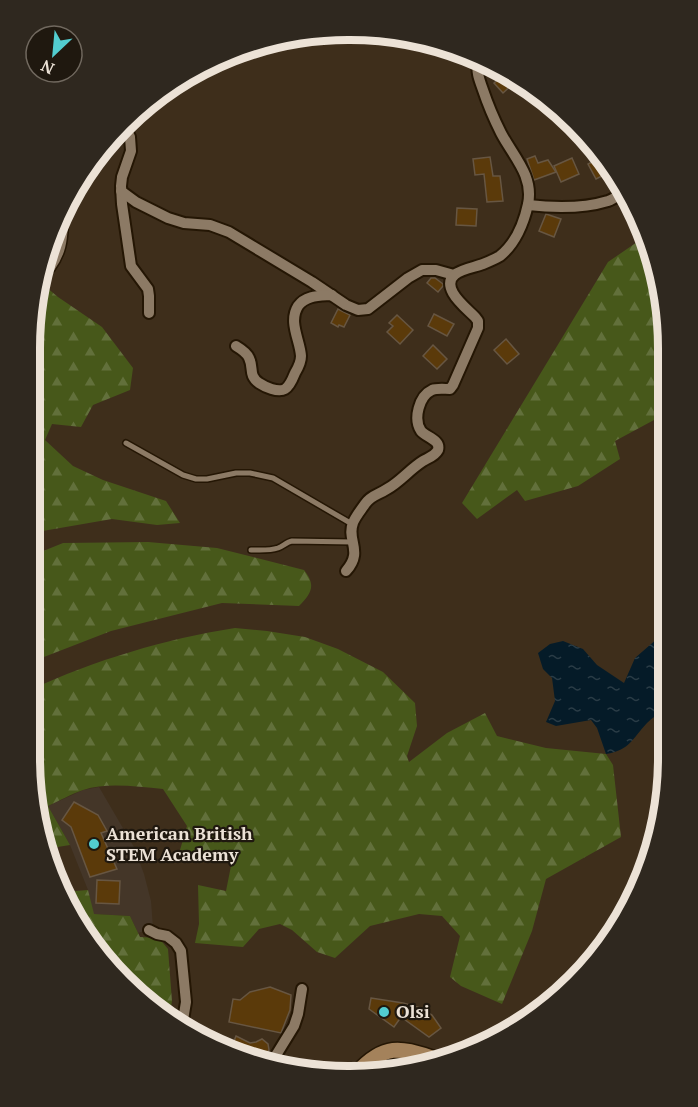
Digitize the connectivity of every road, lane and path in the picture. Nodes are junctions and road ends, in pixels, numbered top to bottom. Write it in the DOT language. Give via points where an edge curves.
graph roads {
  1 [pos="477,69"];
  2 [pos="129,134"];
  3 [pos="121,191"];
  4 [pos="617,197"];
  5 [pos="528,206"];
  6 [pos="65,228"];
  7 [pos="52,269"];
  8 [pos="454,275"];
  9 [pos="332,296"];
  10 [pos="149,313"];
  11 [pos="236,346"];
  12 [pos="126,443"];
  13 [pos="352,524"];
  14 [pos="354,543"];
  15 [pos="251,550"];
  16 [pos="346,571"];
  17 [pos="149,930"];
  18 [pos="302,989"];
  19 [pos="183,1018"];
  20 [pos="427,1056"];
  21 [pos="275,1057"];
  22 [pos="366,1066"];
  1 -- 5 [label="street" via="491,113 529,183"];
  2 -- 3 [label="street" via="131,151"];
  3 -- 9 [label="street" via="168,218 229,232"];
  3 -- 10 [label="street" via="131,266 147,289"];
  4 -- 5 [label="street" via="589,205"];
  5 -- 8 [label="street" via="513,242 499,256"];
  6 -- 7 [label="lane" via="63,250"];
  8 -- 9 [label="street" via="422,270 368,309 358,310"];
  8 -- 13 [label="street" via="450,283 452,292 478,321 478,328 453,385 450,389 430,391 418,410 421,430 435,441 438,450 390,488 372,496"];
  9 -- 11 [label="street" via="304,300 297,308 294,318 301,355 285,389 258,382 251,375 250,359"];
  12 -- 13 [label="lane" via="196,479 236,473 273,478"];
  13 -- 14 [label="street"];
  14 -- 15 [label="lane" via="292,541 280,548"];
  14 -- 16 [label="street" via="352,564"];
  17 -- 19 [label="street" via="167,936 181,951 186,1002"];
  18 -- 21 [label="street" via="294,1026"];
  20 -- 22 [label="main road" via="393,1050"];
}
